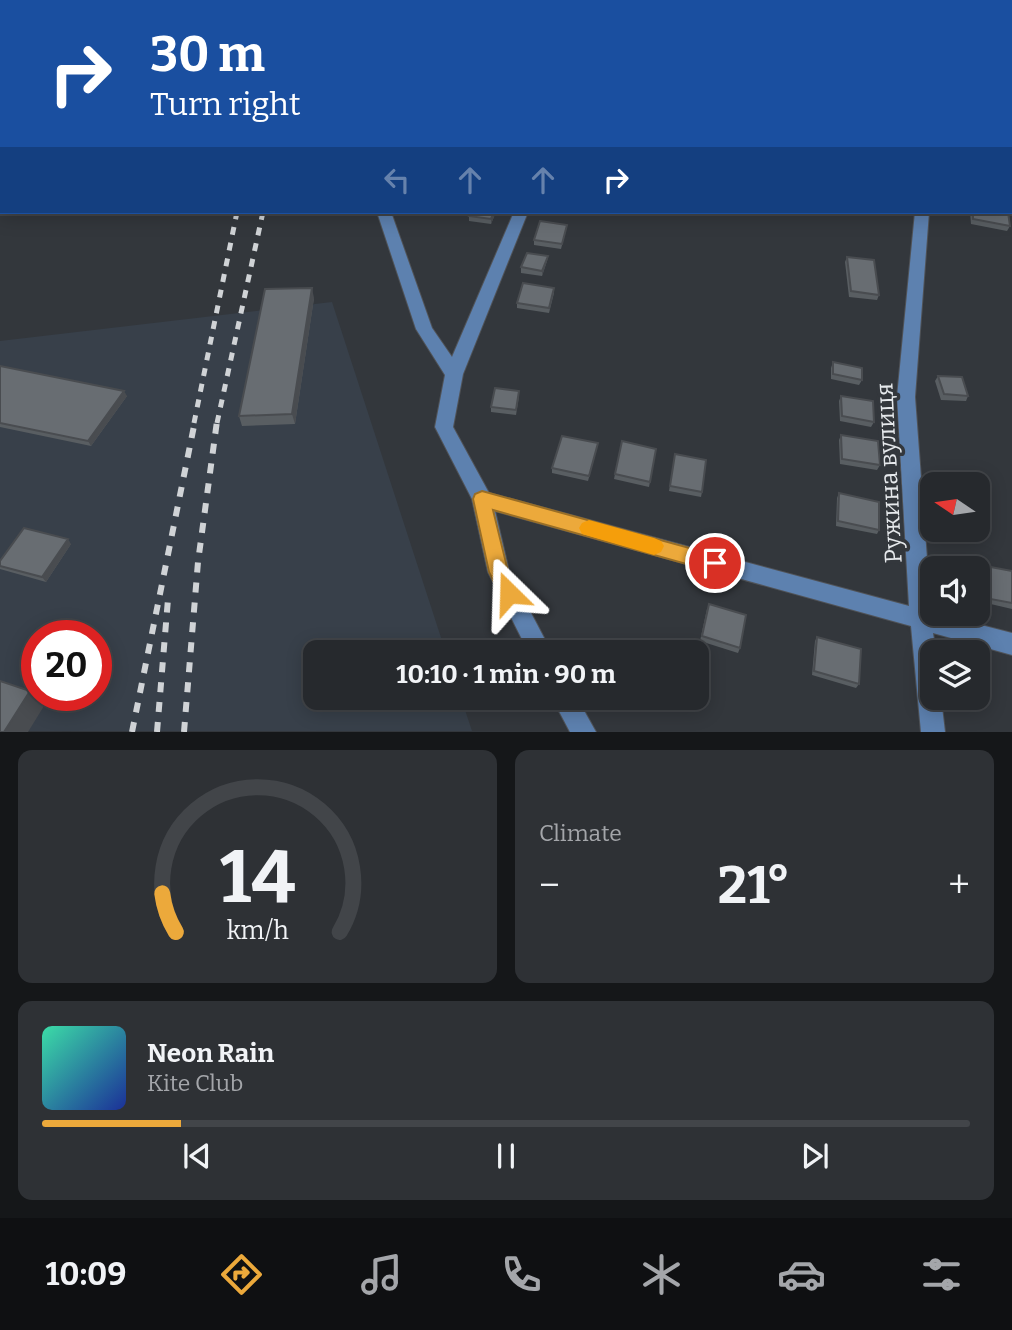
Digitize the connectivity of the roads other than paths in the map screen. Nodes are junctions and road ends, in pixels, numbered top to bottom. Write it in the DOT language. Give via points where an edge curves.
graph roads {
  1 [pos="385,214"];
  2 [pos="520,214"];
  3 [pos="922,214"];
  4 [pos="454,374"];
  5 [pos="482,499"];
  6 [pos="920,605"];
  7 [pos="920,620"];
  8 [pos="922,626"];
  9 [pos="944,626"];
  10 [pos="534,640"];
  11 [pos="1012,644"];
  12 [pos="571,710"];
  13 [pos="584,732"];
  14 [pos="933,732"];
  1 -- 4 [label="street" via="424,329"];
  2 -- 4 [label="street"];
  3 -- 6 [label="street, Ружина вулиця" via="906,397"];
  4 -- 5 [label="street" via="444,427"];
  5 -- 7 [label="street"];
  5 -- 10 [label="street" via="499,572"];
  8 -- 14 [label="street, Ружина вулиця"];
  9 -- 11 [label="street"];
  12 -- 13 [label="street"];
}
